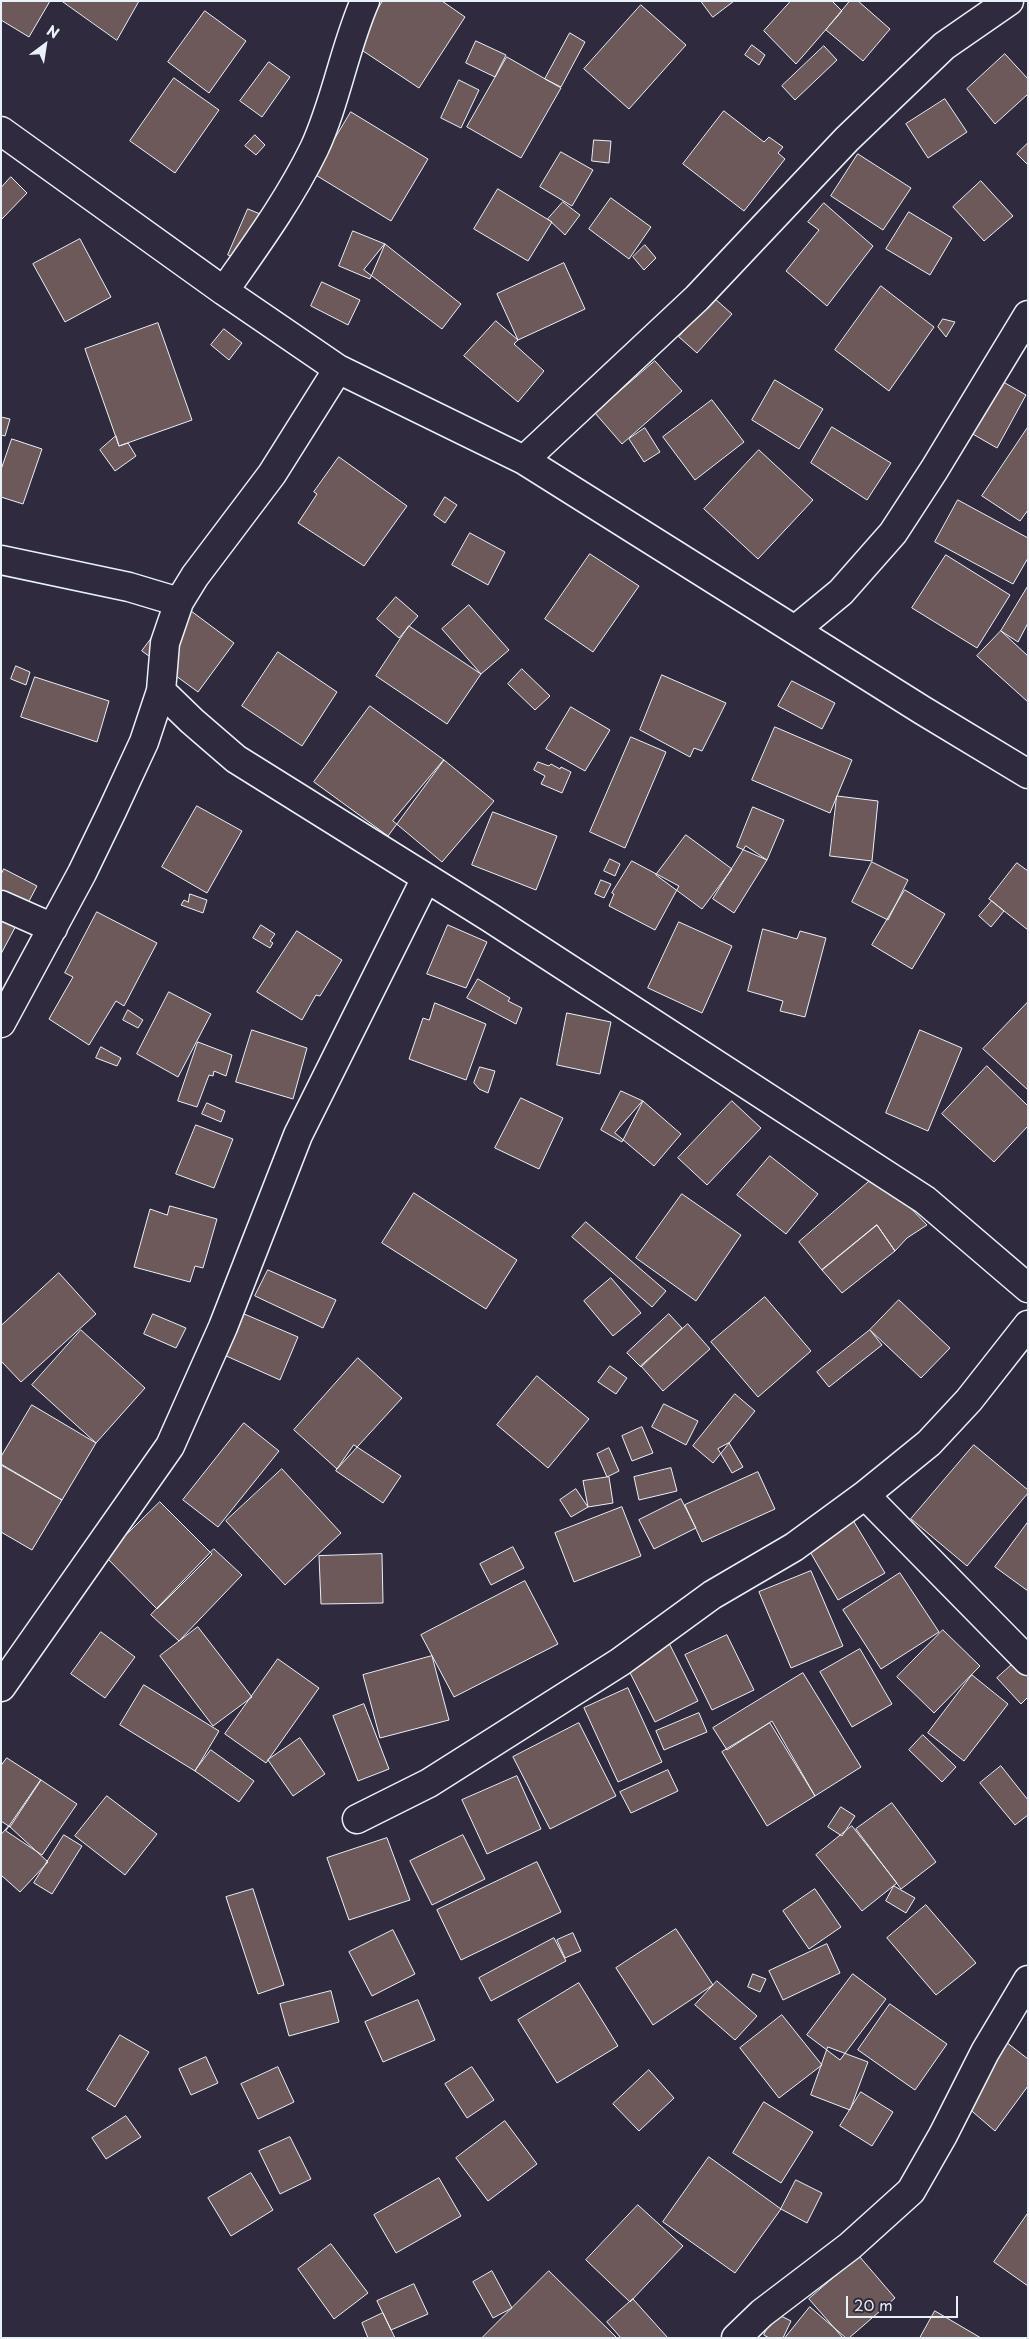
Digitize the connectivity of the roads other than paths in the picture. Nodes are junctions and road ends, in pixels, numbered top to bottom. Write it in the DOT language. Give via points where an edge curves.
graph roads {
  1 [pos="365,1"];
  2 [pos="1009,1"];
  3 [pos="1,131"];
  4 [pos="224,291"];
  5 [pos="1028,315"];
  6 [pos="338,370"];
  7 [pos="524,460"];
  8 [pos="1,560"];
  9 [pos="179,602"];
  10 [pos="795,630"];
  11 [pos="161,691"];
  12 [pos="1028,774"];
  13 [pos="426,878"];
  14 [pos="1,905"];
  15 [pos="53,928"];
  16 [pos="1,1023"];
  17 [pos="1028,1288"];
  18 [pos="1028,1325"];
  19 [pos="865,1495"];
  20 [pos="1028,1661"];
  21 [pos="1,1687"];
  22 [pos="357,1819"];
  23 [pos="1028,1980"];
  24 [pos="736,2338"];
  1 -- 4 [label="street" via="352,30 314,148 279,211"];
  2 -- 7 [label="street" via="944,46 847,139 697,298"];
  3 -- 4 [label="street"];
  4 -- 6 [label="street"];
  5 -- 10 [label="street" via="893,533 841,592"];
  6 -- 7 [label="street"];
  6 -- 9 [label="street" via="272,474"];
  7 -- 10 [label="street"];
  8 -- 9 [label="street" via="129,586"];
  9 -- 11 [label="street" via="165,643"];
  10 -- 12 [label="street"];
  11 -- 13 [label="street" via="236,759"];
  11 -- 15 [label="street" via="144,742"];
  13 -- 17 [label="street" via="924,1200"];
  13 -- 21 [label="street" via="298,1135 223,1328 170,1446"];
  14 -- 15 [label="street"];
  15 -- 16 [label="street"];
  18 -- 19 [label="street" via="969,1400 929,1443"];
  19 -- 20 [label="street"];
  19 -- 22 [label="street" via="794,1547 712,1595 620,1662 429,1783"];
  23 -- 24 [label="street" via="984,2052 912,2191 850,2246 762,2313"];
}
